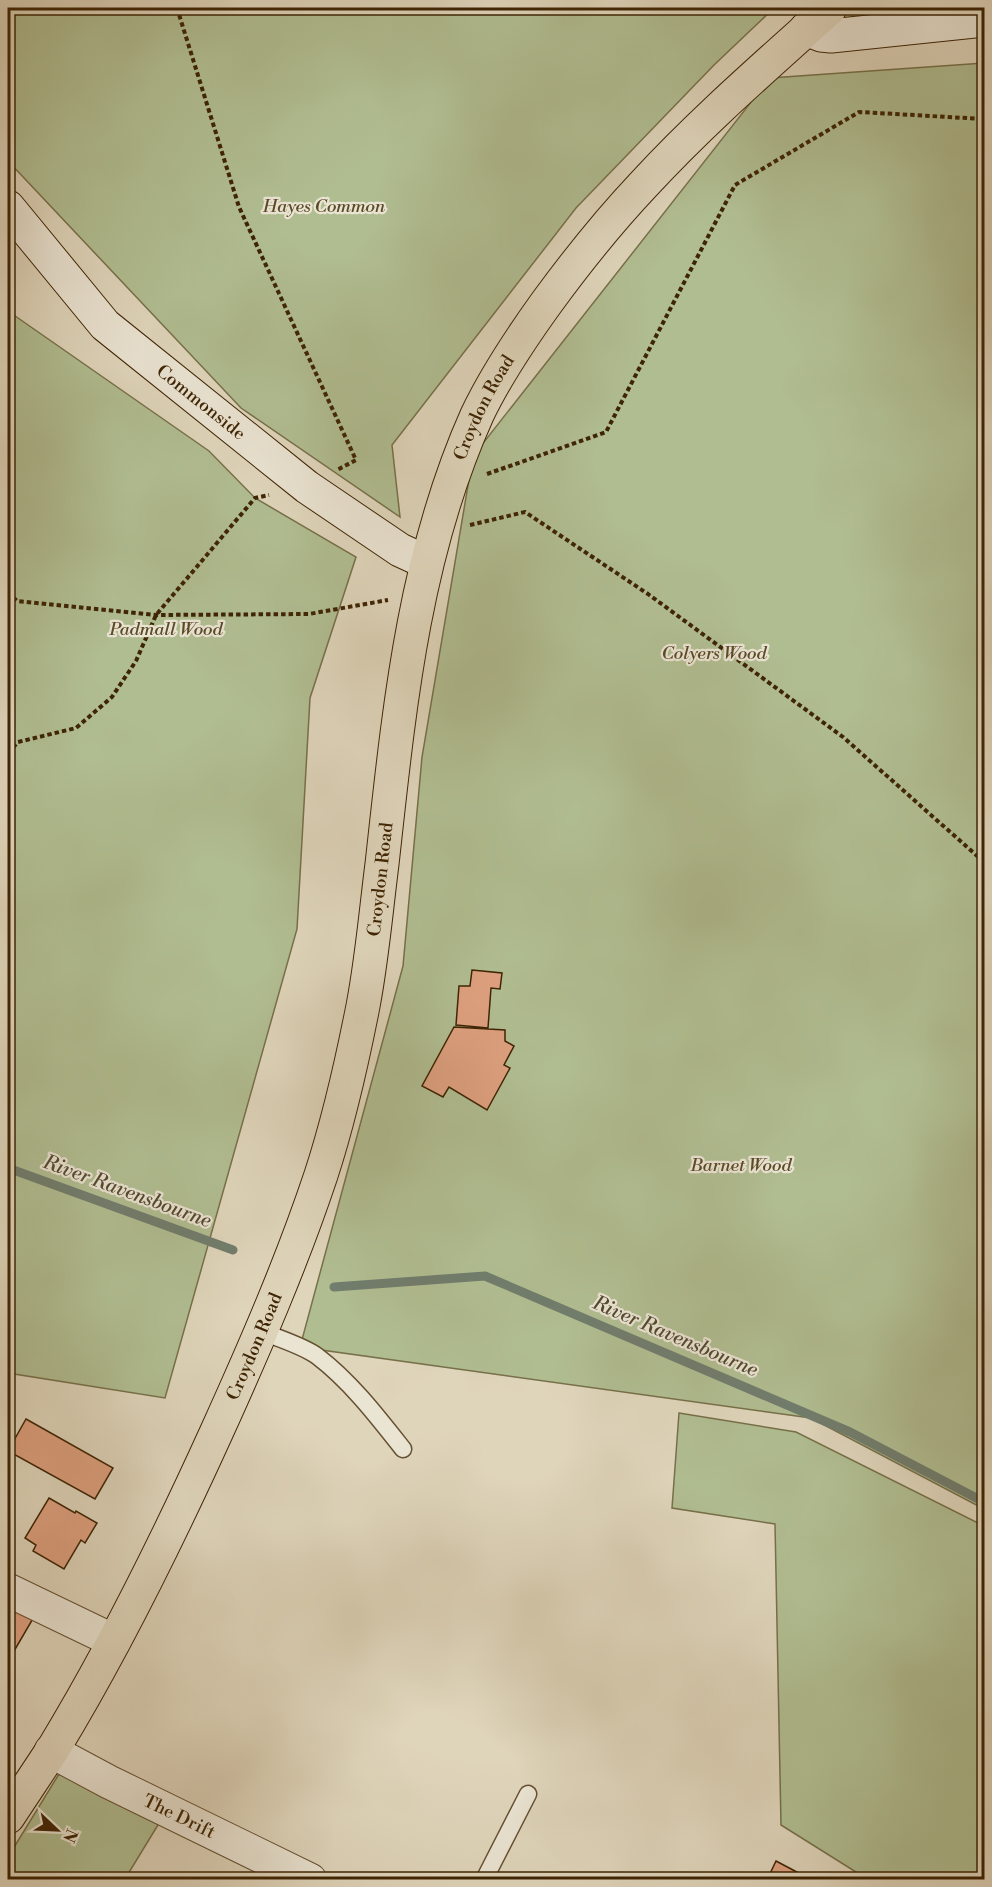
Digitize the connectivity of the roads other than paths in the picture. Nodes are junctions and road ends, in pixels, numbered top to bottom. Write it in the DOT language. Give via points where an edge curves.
graph roads {
  1 [pos="818,18"];
  2 [pos="984,20"];
  3 [pos="8,207"];
  4 [pos="430,548"];
  5 [pos="261,1331"];
  6 [pos="403,1449"];
  7 [pos="8,1590"];
  8 [pos="114,1641"];
  9 [pos="51,1751"];
  10 [pos="528,1794"];
  11 [pos="8,1817"];
  12 [pos="310,1880"];
  13 [pos="484,1880"];
  1 -- 2 [label="street" via="821,35 831,36"];
  1 -- 4 [label="highway, Croydon Road" via="645,183 603,230 527,329 478,414"];
  3 -- 4 [label="street, Commonside" via="105,325 307,487 400,550"];
  4 -- 5 [label="highway, Croydon Road" via="406,666 364,1002 323,1168"];
  5 -- 6 [label="lane" via="315,1354 377,1416"];
  5 -- 8 [label="highway, Croydon Road" via="185,1501"];
  7 -- 8 [label="street"];
  8 -- 9 [label="highway, Croydon Road"];
  9 -- 11 [label="highway, Croydon Road"];
  9 -- 12 [label="street, The Drift"];
  10 -- 13 [label="lane"];
}
